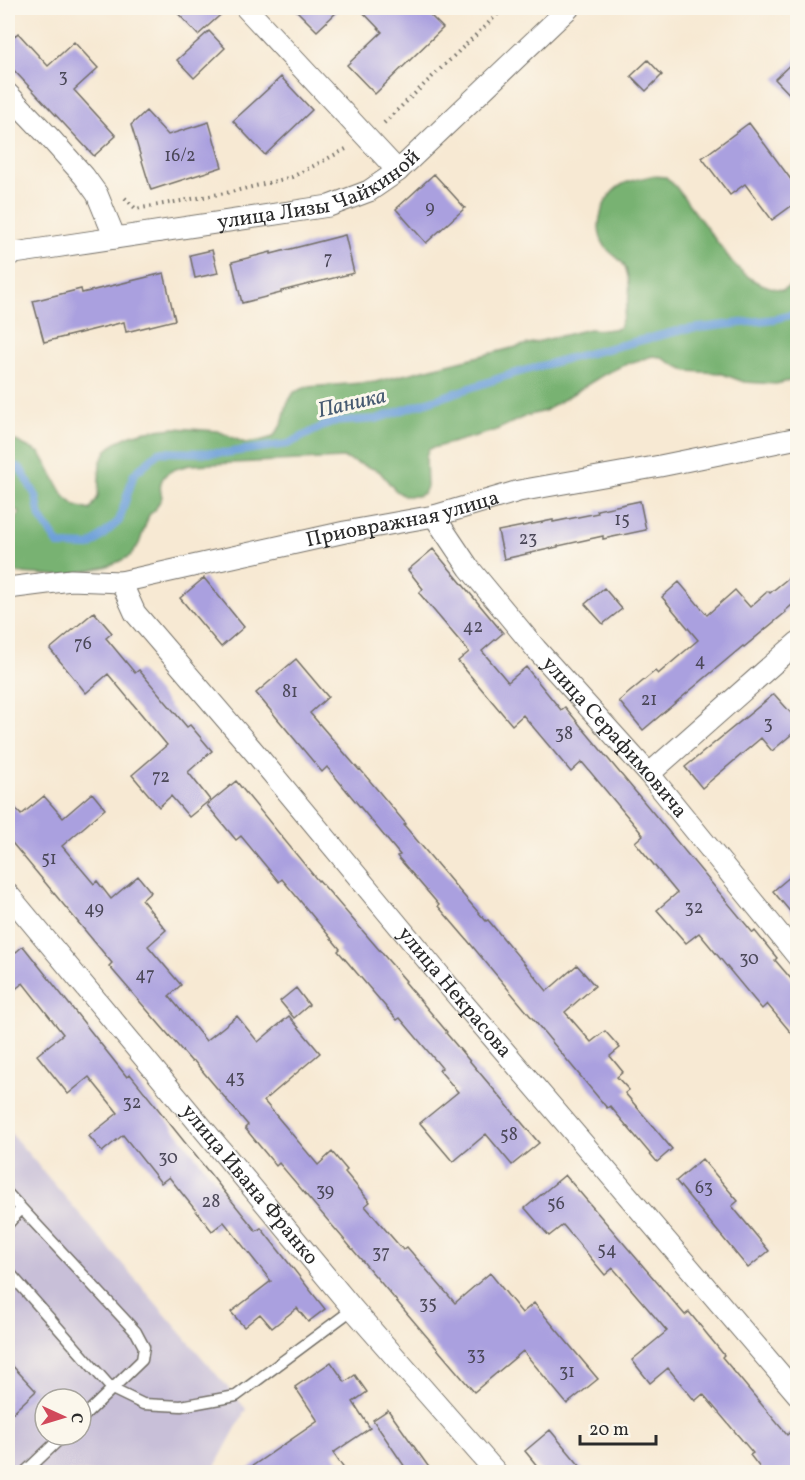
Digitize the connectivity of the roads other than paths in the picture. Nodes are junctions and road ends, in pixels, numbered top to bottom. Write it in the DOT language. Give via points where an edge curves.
graph roads {
  1 [pos="246,8"];
  2 [pos="569,8"];
  3 [pos="8,94"];
  4 [pos="398,171"];
  5 [pos="115,238"];
  6 [pos="8,254"];
  7 [pos="798,438"];
  8 [pos="434,516"];
  9 [pos="122,582"];
  10 [pos="8,588"];
  11 [pos="798,642"];
  12 [pos="649,774"];
  13 [pos="8,894"];
  14 [pos="798,957"];
  15 [pos="8,1194"];
  16 [pos="21,1209"];
  17 [pos="8,1224"];
  18 [pos="8,1271"];
  19 [pos="353,1309"];
  20 [pos="794,1383"];
  21 [pos="112,1389"];
  22 [pos="93,1407"];
  23 [pos="52,1447"];
  24 [pos="25,1473"];
  25 [pos="496,1473"];
  1 -- 4 [label="street"];
  2 -- 4 [label="street, улица Лизы Чайкиной"];
  3 -- 5 [label="street" via="98,194"];
  4 -- 5 [label="street, улица Лизы Чайкиной" via="369,191 329,206"];
  5 -- 6 [label="street, улица Лизы Чайкиной"];
  7 -- 8 [label="street, Приовражная улица" via="519,491"];
  8 -- 9 [label="street, Приовражная улица"];
  8 -- 12 [label="street, улица Серафимовича" via="469,568 536,649"];
  9 -- 10 [label="street, Приовражная улица" via="71,580"];
  9 -- 20 [label="street, улица Некрасова" via="135,613 447,984"];
  11 -- 12 [label="street"];
  12 -- 14 [label="street, улица Серафимовича"];
  13 -- 19 [label="street, улица Ивана Франко"];
  15 -- 16 [label="lane"];
  16 -- 17 [label="lane"];
  16 -- 21 [label="lane" via="136,1332 144,1347 142,1360"];
  18 -- 21 [label="lane"];
  19 -- 21 [label="lane" via="236,1396 180,1406 144,1404"];
  19 -- 25 [label="street, улица Ивана Франко"];
  21 -- 22 [label="lane"];
  23 -- 24 [label="lane"];
}
